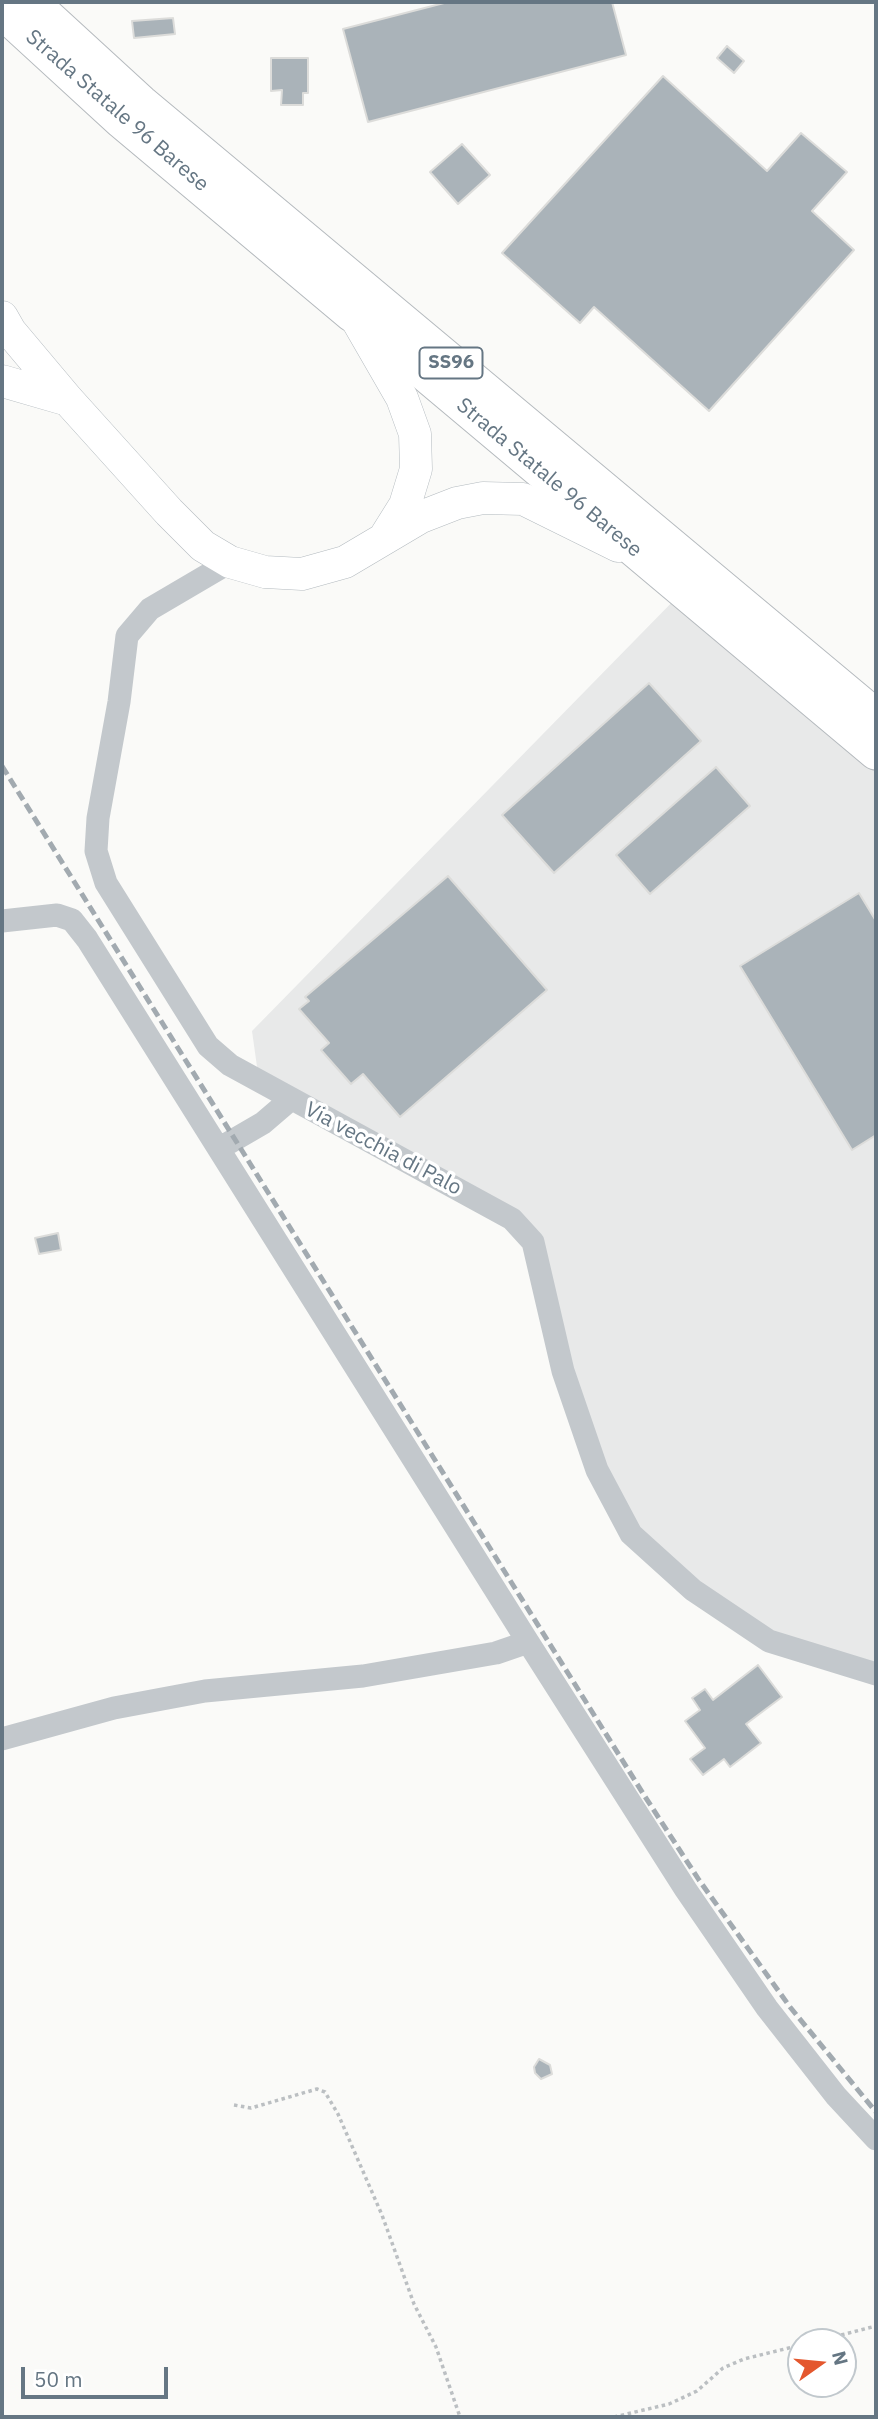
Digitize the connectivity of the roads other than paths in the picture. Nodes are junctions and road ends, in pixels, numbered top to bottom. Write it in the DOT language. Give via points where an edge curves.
graph roads {
  1 [pos="31,2"];
  2 [pos="2,9"];
  3 [pos="353,313"];
  4 [pos="2,317"];
  5 [pos="2,352"];
  6 [pos="2,382"];
  7 [pos="68,400"];
  8 [pos="382,541"];
  9 [pos="644,558"];
  10 [pos="230,562"];
  11 [pos="876,717"];
  12 [pos="876,752"];
  13 [pos="2,921"];
  14 [pos="291,1099"];
  15 [pos="220,1148"];
  16 [pos="528,1642"];
  17 [pos="876,1674"];
  18 [pos="2,1740"];
  19 [pos="876,2139"];
  1 -- 11 [label="main road, Strada Statale 96 Barese / SS96" via="141,103"];
  2 -- 3 [label="highway, Strada Statale 96 Barese" via="123,120"];
  3 -- 8 [label="main road" via="402,398 415,434 416,469 405,505"];
  3 -- 9 [label="main road, Strada Statale 96 Barese / SS96"];
  4 -- 7 [label="main road"];
  5 -- 7 [label="main road"];
  6 -- 7 [label="main road"];
  7 -- 10 [label="main road" via="169,512 203,546"];
  8 -- 9 [label="main road" via="457,502 523,499"];
  8 -- 10 [label="main road" via="345,562 302,574 265,572"];
  9 -- 12 [label="main road, Strada Statale 96 Barese / SS96"];
  10 -- 14 [label="street, Via vecchia di Palo" via="150,609 127,636 96,851 106,883 208,1046 230,1065"];
  13 -- 15 [label="street" via="57,915 72,920"];
  14 -- 15 [label="street" via="263,1123"];
  14 -- 17 [label="street, Via vecchia di Palo" via="512,1219 533,1242 563,1371 597,1470 631,1534 693,1591 769,1641"];
  15 -- 16 [label="street"];
  16 -- 18 [label="street" via="496,1653 363,1676 205,1691 114,1709"];
  16 -- 19 [label="street" via="760,1997 836,2096"];
}
